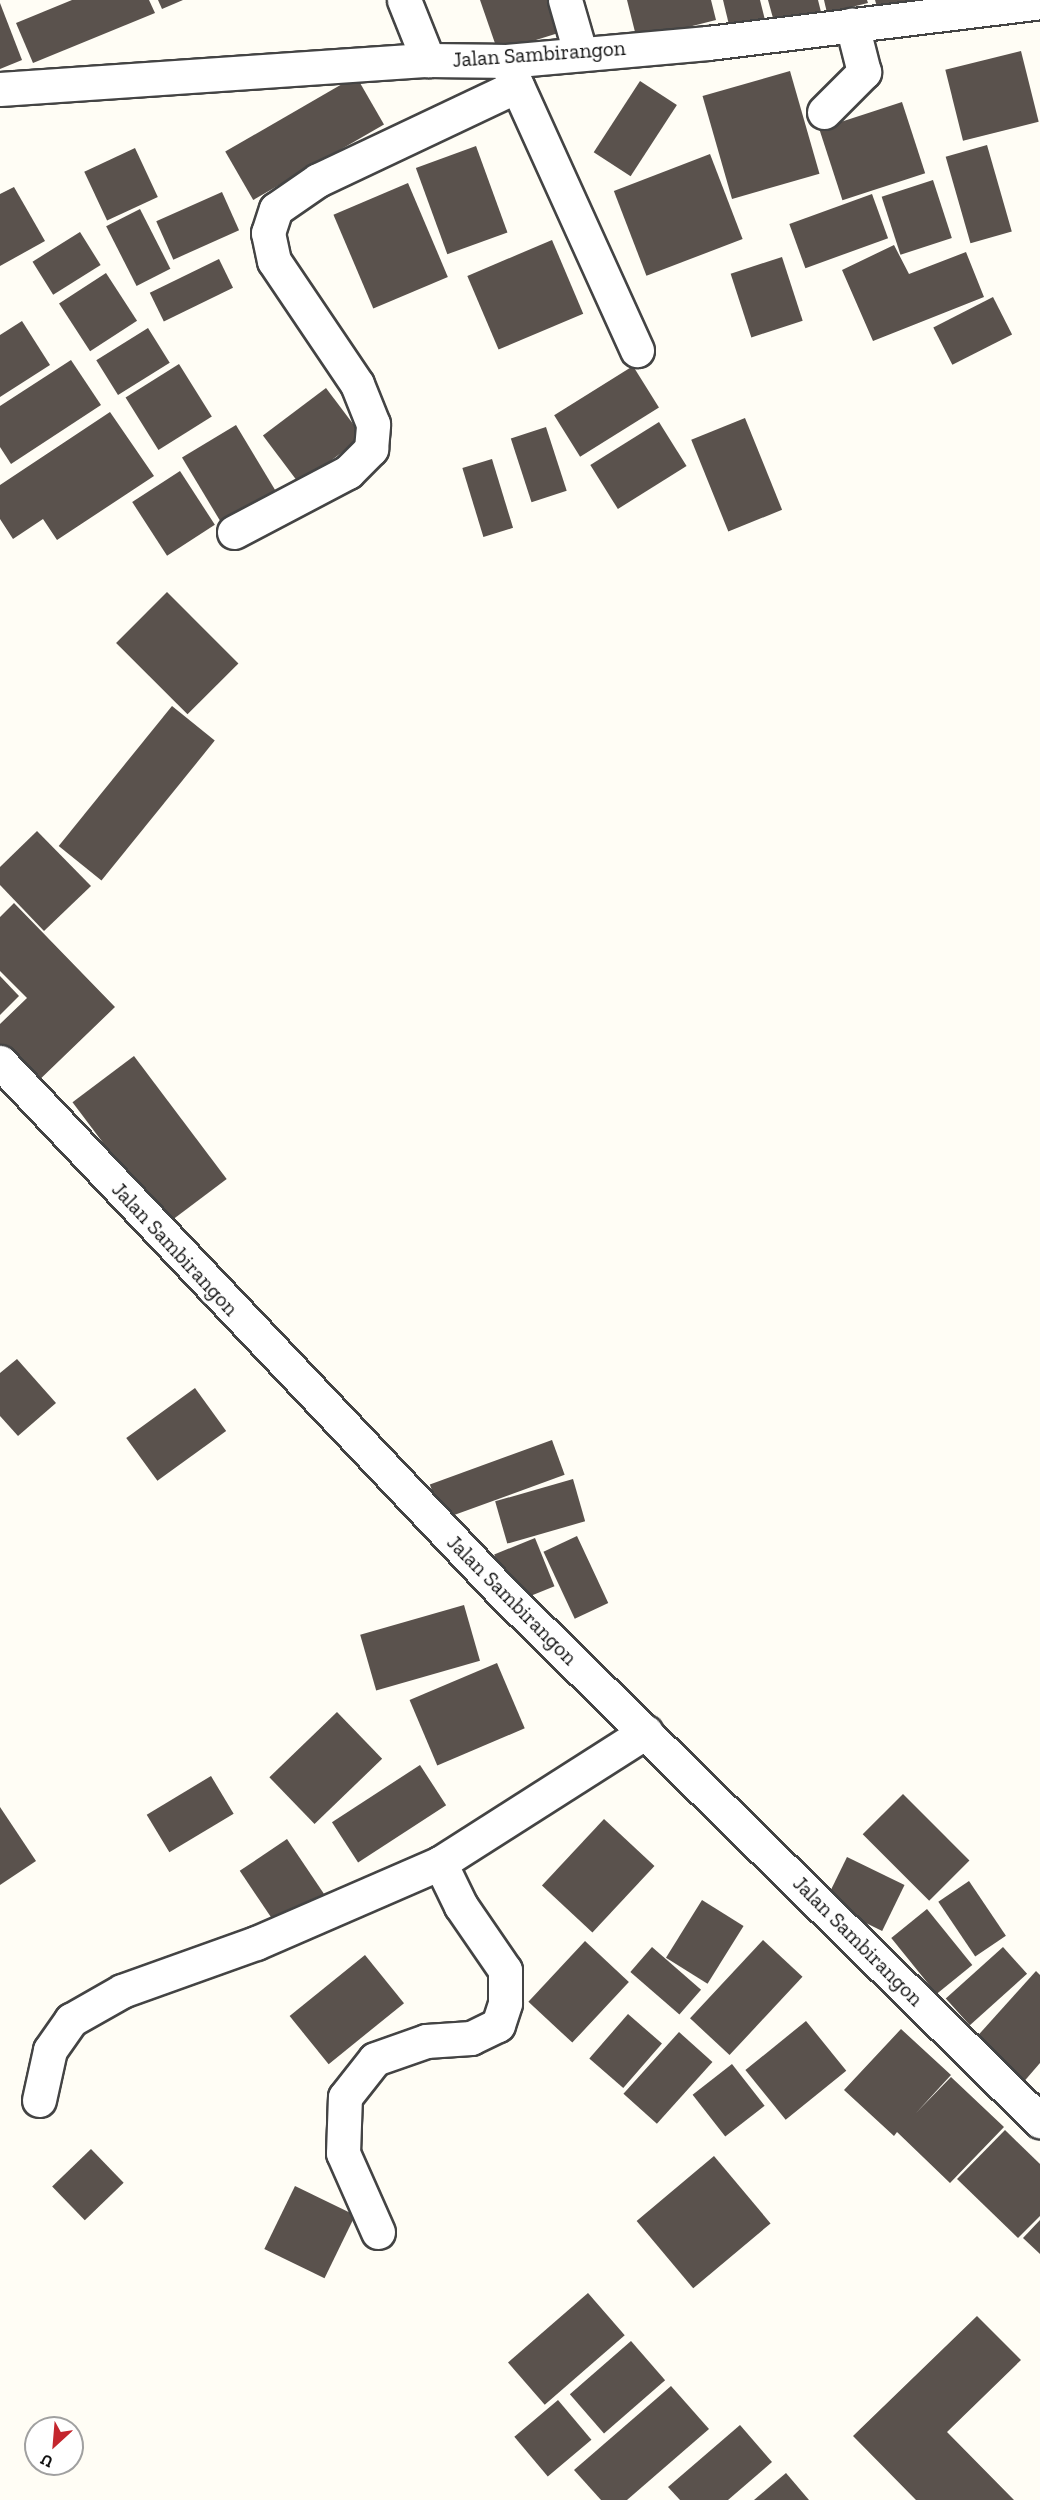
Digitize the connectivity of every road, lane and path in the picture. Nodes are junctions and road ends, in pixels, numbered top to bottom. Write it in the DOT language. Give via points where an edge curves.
graph roads {
  1 [pos="404,0"];
  2 [pos="565,0"];
  3 [pos="1040,2"];
  4 [pos="852,25"];
  5 [pos="580,51"];
  6 [pos="428,60"];
  7 [pos="511,73"];
  8 [pos="0,89"];
  9 [pos="824,112"];
  10 [pos="637,350"];
  11 [pos="234,532"];
  12 [pos="0,1062"];
  13 [pos="646,1732"];
  14 [pos="440,1863"];
  15 [pos="39,2100"];
  16 [pos="1040,2121"];
  17 [pos="378,2232"];
  1 -- 6 [label="street"];
  2 -- 5 [label="street"];
  3 -- 4 [label="street, Jalan Sambirangon"];
  4 -- 5 [label="street, Jalan Sambirangon" via="708,42"];
  4 -- 9 [label="street" via="864,72"];
  5 -- 7 [label="street, Jalan Sambirangon"];
  6 -- 7 [label="street, Jalan Sambirangon"];
  6 -- 8 [label="street, Jalan Sambirangon"];
  7 -- 10 [label="street"];
  7 -- 11 [label="street" via="318,180 276,209 268,233 274,261 357,384 373,424 371,449 348,472"];
  12 -- 13 [label="street, Jalan Sambirangon" via="502,1592"];
  13 -- 14 [label="street"];
  13 -- 16 [label="street, Jalan Sambirangon"];
  14 -- 15 [label="street" via="256,1942 122,1990 71,2020 50,2050"];
  14 -- 17 [label="street" via="461,1906 505,1970 506,2003 498,2025 471,2038 426,2041 375,2059 345,2097 343,2153"];
}
